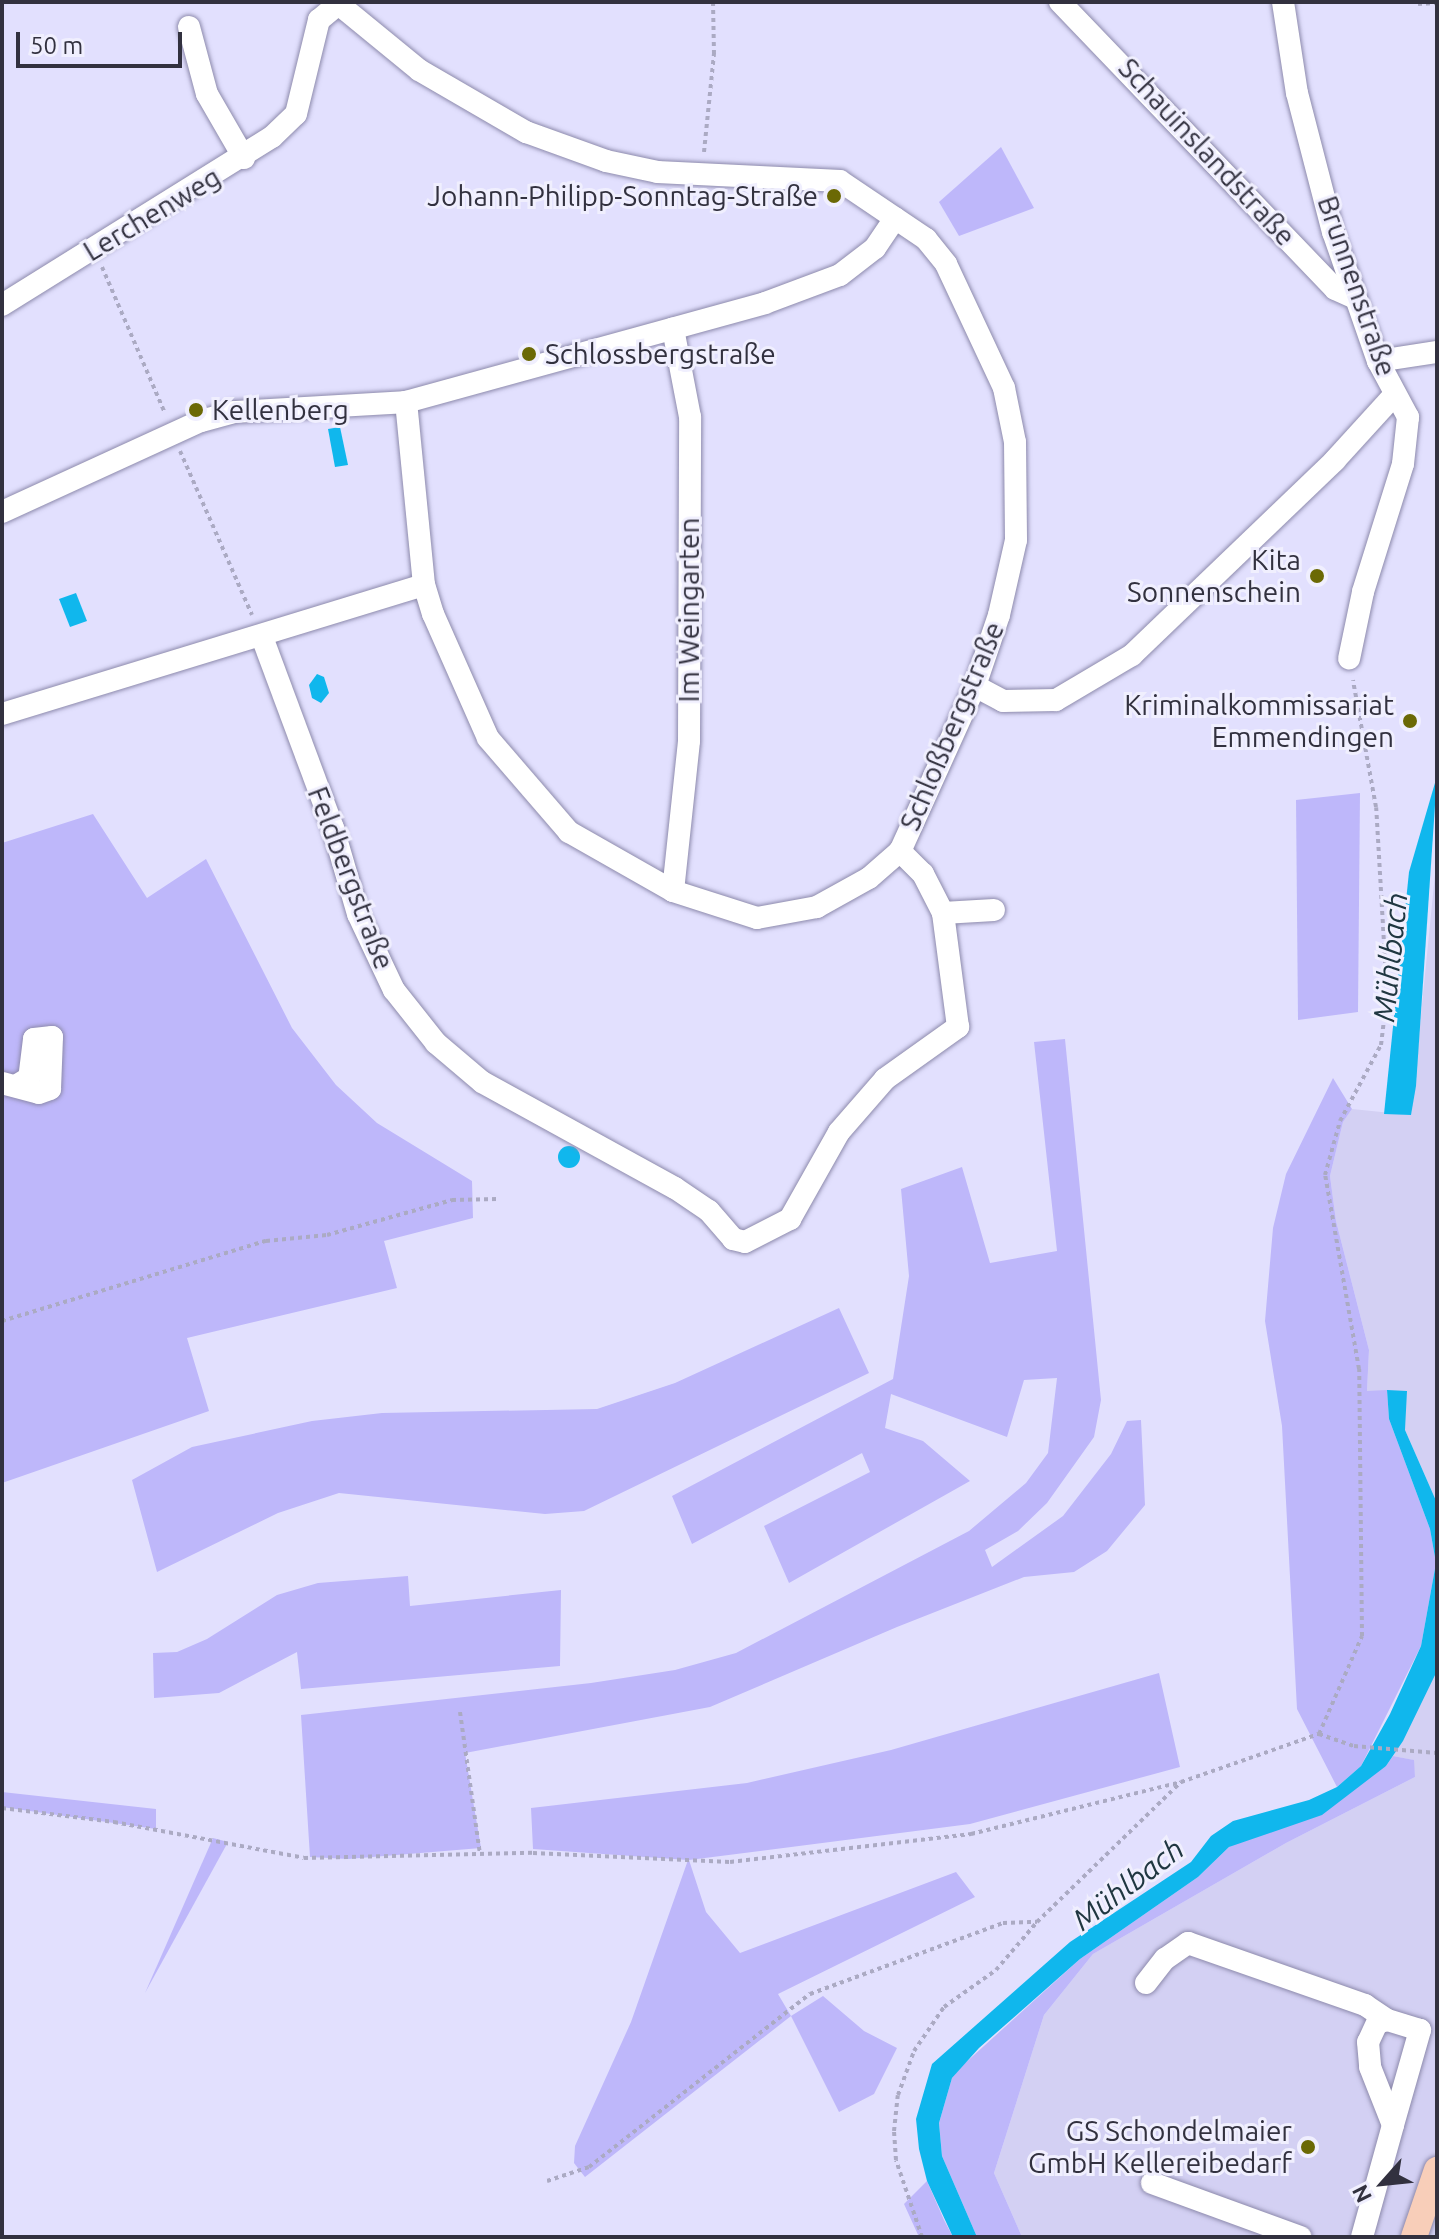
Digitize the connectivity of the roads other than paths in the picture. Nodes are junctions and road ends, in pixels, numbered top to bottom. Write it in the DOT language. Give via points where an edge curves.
graph roads {
  1 [pos="1060,2"];
  2 [pos="1283,2"];
  3 [pos="336,4"];
  4 [pos="189,27"];
  5 [pos="296,114"];
  6 [pos="244,158"];
  7 [pos="895,218"];
  8 [pos="1355,298"];
  9 [pos="2,305"];
  10 [pos="673,329"];
  11 [pos="1437,352"];
  12 [pos="1378,361"];
  13 [pos="1395,394"];
  14 [pos="406,402"];
  15 [pos="2,512"];
  16 [pos="424,585"];
  17 [pos="262,637"];
  18 [pos="1349,659"];
  19 [pos="975,686"];
  20 [pos="2,714"];
  21 [pos="900,851"];
  22 [pos="673,891"];
  23 [pos="994,910"];
  24 [pos="943,913"];
  25 [pos="1146,1983"];
  26 [pos="1387,2020"];
  27 [pos="1393,2125"];
  28 [pos="1437,2170"];
  29 [pos="1152,2183"];
  30 [pos="1300,2237"];
  31 [pos="1362,2237"];
  32 [pos="1414,2237"];
  1 -- 8 [label="street, Schauinslandstraße" via="1335,289"];
  2 -- 8 [label="street, Brunnenstraße" via="1297,93"];
  3 -- 5 [label="street, Schloßbergstraße" via="319,20"];
  3 -- 7 [label="street, Schloßbergstraße" via="419,70 526,132 606,161 701,175 840,181"];
  4 -- 6 [label="street" via="207,94"];
  5 -- 6 [label="street, Lerchenweg"];
  6 -- 9 [label="street, Lerchenweg"];
  7 -- 10 [label="street" via="875,248 840,275"];
  7 -- 19 [label="street, Schloßbergstraße" via="926,239 966,299 1004,388 1015,442 1016,540"];
  8 -- 12 [label="street, Brunnenstraße"];
  10 -- 14 [label="street"];
  10 -- 22 [label="street, Im Weingarten" via="690,417 689,741"];
  11 -- 12 [label="street"];
  12 -- 13 [label="street, Brunnenstraße"];
  13 -- 18 [label="street, Brunnenstraße" via="1408,417 1403,464 1363,592"];
  13 -- 19 [label="street" via="1326,469 1132,655 1056,700 1003,701"];
  14 -- 15 [label="street" via="234,412 201,421"];
  14 -- 16 [label="street, Schloßbergstraße"];
  16 -- 17 [label="street"];
  16 -- 22 [label="street, Schloßbergstraße" via="488,738 527,787 569,832"];
  17 -- 20 [label="street"];
  17 -- 24 [label="street, Feldbergstraße" via="333,828 358,914 394,990 436,1043 482,1082 675,1188 709,1211 733,1239 745,1242 790,1219 848,1121 885,1079 958,1027"];
  19 -- 21 [label="street, Schloßbergstraße"];
  21 -- 22 [label="street, Schloßbergstraße" via="846,892 791,915 735,915"];
  21 -- 24 [label="street" via="923,874"];
  23 -- 24 [label="street"];
  25 -- 26 [label="street" via="1188,1943 1365,2005"];
  26 -- 27 [label="street" via="1377,2023 1368,2042 1370,2067"];
  26 -- 27 [label="street" via="1420,2030"];
  27 -- 31 [label="street"];
  28 -- 32 [label="main road"];
  29 -- 30 [label="street"];
}
